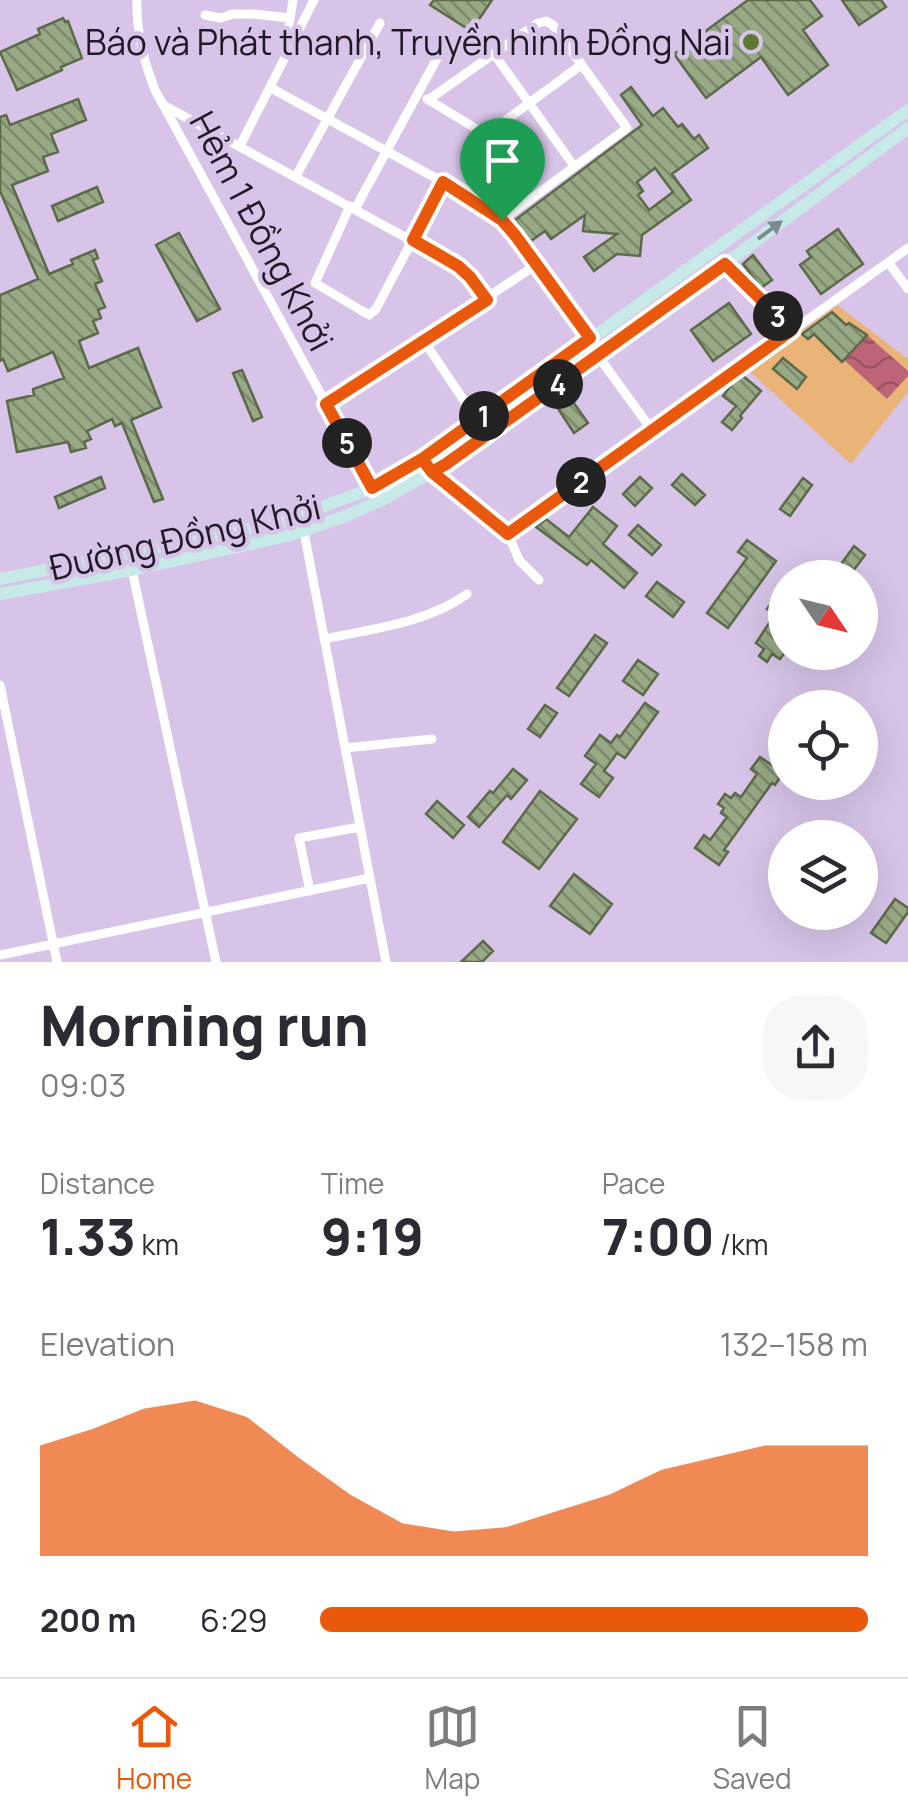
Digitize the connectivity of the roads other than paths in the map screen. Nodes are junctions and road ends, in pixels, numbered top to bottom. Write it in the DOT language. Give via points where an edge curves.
graph roads {
  1 [pos="136,0"];
  2 [pos="292,0"];
  3 [pos="314,0"];
  4 [pos="205,15"];
  5 [pos="290,18"];
  6 [pos="380,22"];
  7 [pos="447,40"];
  8 [pos="494,54"];
  9 [pos="284,64"];
  10 [pos="581,65"];
  11 [pos="271,88"];
  12 [pos="417,93"];
  13 [pos="428,100"];
  14 [pos="529,102"];
  15 [pos="163,104"];
  16 [pos="908,110"];
  17 [pos="328,119"];
  18 [pos="485,134"];
  19 [pos="905,136"];
  20 [pos="240,146"];
  21 [pos="386,150"];
  22 [pos="574,166"];
  23 [pos="296,176"];
  24 [pos="443,182"];
  25 [pos="525,202"];
  26 [pos="353,207"];
  27 [pos="502,220"];
  28 [pos="413,240"];
  29 [pos="908,248"];
  30 [pos="888,262"];
  31 [pos="725,264"];
  32 [pos="536,265"];
  33 [pos="908,289"];
  34 [pos="648,297"];
  35 [pos="487,300"];
  36 [pos="658,312"];
  37 [pos="792,330"];
  38 [pos="590,338"];
  39 [pos="424,341"];
  40 [pos="598,356"];
  41 [pos="326,404"];
  42 [pos="478,420"];
  43 [pos="652,430"];
  44 [pos="422,459"];
  45 [pos="432,472"];
  46 [pos="372,488"];
  47 [pos="304,532"];
  48 [pos="508,534"];
  49 [pos="132,570"];
  50 [pos="0,580"];
  51 [pos="539,580"];
  52 [pos="0,594"];
  53 [pos="467,594"];
  54 [pos="324,639"];
  55 [pos="0,685"];
  56 [pos="432,739"];
  57 [pos="345,748"];
  58 [pos="360,826"];
  59 [pos="370,878"];
  60 [pos="310,890"];
  61 [pos="206,912"];
  62 [pos="54,944"];
  63 [pos="0,955"];
  64 [pos="57,962"];
  65 [pos="216,962"];
  66 [pos="386,962"];
  1 -- 15 [label="street, Hẻm 1 Đồng Khởi" via="149,74"];
  2 -- 5 [label="street"];
  3 -- 9 [label="street"];
  4 -- 5 [label="street"];
  5 -- 9 [label="street"];
  6 -- 17 [label="street"];
  7 -- 12 [label="street"];
  8 -- 10 [label="street" via="546,22"];
  8 -- 13 [label="street"];
  8 -- 14 [label="street"];
  9 -- 11 [label="street"];
  10 -- 14 [label="street"];
  10 -- 22 [label="street" via="627,128"];
  11 -- 17 [label="street"];
  11 -- 20 [label="street"];
  12 -- 13 [label="street"];
  12 -- 21 [label="street"];
  13 -- 18 [label="street"];
  14 -- 18 [label="street"];
  14 -- 22 [label="street"];
  15 -- 20 [label="street"];
  15 -- 41 [label="street, Hẻm 1 Đồng Khởi"];
  16 -- 34 [label="main road, Đường Đồng Khởi"];
  17 -- 21 [label="street"];
  17 -- 23 [label="street"];
  18 -- 25 [label="street" via="485,148"];
  31 -- 19 [label="main road, Đường Đồng Khởi, one-way"];
  20 -- 23 [label="street"];
  21 -- 24 [label="street"];
  21 -- 26 [label="street"];
  22 -- 25 [label="street"];
  23 -- 26 [label="street"];
  24 -- 27 [label="street"];
  24 -- 28 [label="street"];
  25 -- 27 [label="street"];
  26 -- 28 [label="street"];
  26 -- 28 [label="street" via="315,283 364,313 376,309"];
  27 -- 32 [label="street"];
  28 -- 35 [label="street" via="458,266"];
  29 -- 30 [label="street"];
  30 -- 33 [label="street"];
  30 -- 37 [label="street"];
  31 -- 36 [label="main road, Đường Đồng Khởi"];
  31 -- 37 [label="street"];
  32 -- 35 [label="street"];
  32 -- 38 [label="street"];
  34 -- 36 [label="main road"];
  34 -- 38 [label="main road, Đường Đồng Khởi"];
  35 -- 39 [label="street"];
  36 -- 40 [label="main road, Đường Đồng Khởi"];
  37 -- 43 [label="street"];
  38 -- 42 [label="main road, Đường Đồng Khởi"];
  39 -- 41 [label="street"];
  39 -- 42 [label="street"];
  40 -- 43 [label="street"];
  40 -- 45 [label="main road, Đường Đồng Khởi"];
  41 -- 46 [label="street, Hẻm 1 Đồng Khởi"];
  42 -- 44 [label="main road, Đường Đồng Khởi"];
  43 -- 48 [label="street"];
  44 -- 45 [label="main road"];
  44 -- 46 [label="main road, Đường Đồng Khởi"];
  45 -- 47 [label="main road, Đường Đồng Khởi"];
  45 -- 48 [label="street"];
  46 -- 50 [label="main road, Đường Đồng Khởi" via="282,522"];
  47 -- 49 [label="main road, Đường Đồng Khởi"];
  47 -- 54 [label="street"];
  48 -- 51 [label="street" via="519,560"];
  49 -- 52 [label="main road, Đường Đồng Khởi"];
  49 -- 61 [label="street"];
  53 -- 54 [label="street" via="396,624"];
  54 -- 57 [label="street"];
  55 -- 62 [label="street"];
  56 -- 57 [label="street"];
  57 -- 58 [label="street"];
  58 -- 59 [label="street"];
  58 -- 60 [label="street" via="300,838"];
  59 -- 60 [label="street"];
  59 -- 66 [label="street"];
  60 -- 61 [label="street"];
  61 -- 62 [label="street"];
  61 -- 65 [label="street"];
  62 -- 63 [label="street"];
  62 -- 64 [label="street"];
}
